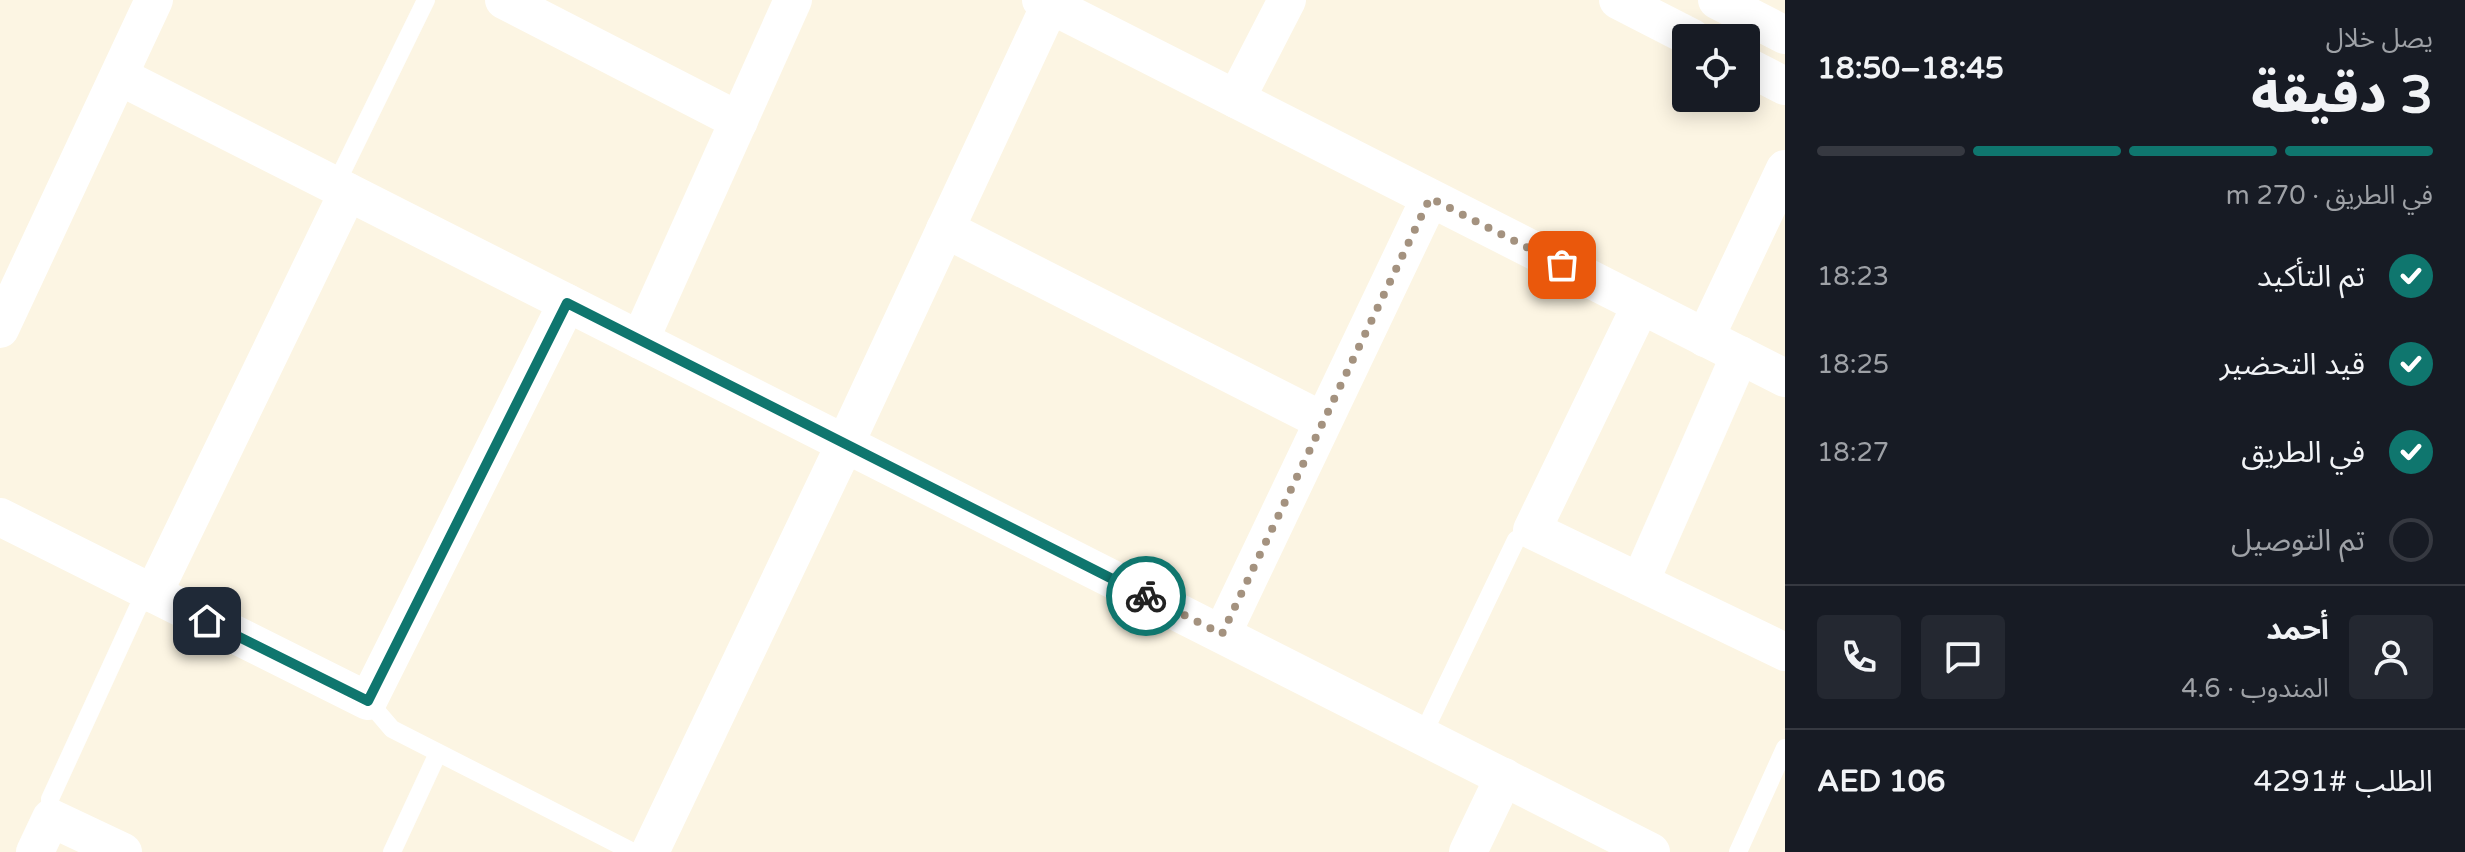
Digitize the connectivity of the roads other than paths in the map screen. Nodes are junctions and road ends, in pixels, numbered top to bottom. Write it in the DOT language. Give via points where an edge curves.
graph roads {
  1 [pos="154,0"];
  2 [pos="426,0"];
  3 [pos="504,0"];
  4 [pos="793,0"];
  5 [pos="1287,0"];
  6 [pos="1618,0"];
  7 [pos="1717,0"];
  8 [pos="1046,2"];
  9 [pos="1672,28"];
  10 [pos="1785,35"];
  11 [pos="1760,73"];
  12 [pos="119,76"];
  13 [pos="1785,86"];
  14 [pos="1236,99"];
  15 [pos="739,121"];
  16 [pos="1785,169"];
  17 [pos="342,189"];
  18 [pos="1430,198"];
  19 [pos="945,229"];
  20 [pos="567,303"];
  21 [pos="1641,305"];
  22 [pos="0,329"];
  23 [pos="1705,338"];
  24 [pos="640,340"];
  25 [pos="1740,355"];
  26 [pos="1785,378"];
  27 [pos="1323,421"];
  28 [pos="845,444"];
  29 [pos="0,517"];
  30 [pos="1532,530"];
  31 [pos="1640,582"];
  32 [pos="150,592"];
  33 [pos="1222,634"];
  34 [pos="1785,652"];
  35 [pos="368,701"];
  36 [pos="1422,736"];
  37 [pos="1785,748"];
  38 [pos="438,753"];
  39 [pos="1504,777"];
  40 [pos="51,818"];
  41 [pos="35,852"];
  42 [pos="123,852"];
  43 [pos="392,852"];
  44 [pos="633,852"];
  45 [pos="650,852"];
  46 [pos="1468,852"];
  47 [pos="1651,852"];
  48 [pos="1738,852"];
  1 -- 12 [label="street"];
  2 -- 17 [label="lane"];
  3 -- 15 [label="street"];
  4 -- 15 [label="street"];
  5 -- 14 [label="street"];
  6 -- 9 [label="street"];
  7 -- 10 [label="street"];
  8 -- 14 [label="street"];
  8 -- 19 [label="street"];
  11 -- 13 [label="street"];
  12 -- 17 [label="street"];
  12 -- 22 [label="street"];
  14 -- 18 [label="street"];
  15 -- 24 [label="street"];
  16 -- 23 [label="street"];
  17 -- 20 [label="street"];
  17 -- 32 [label="street"];
  18 -- 21 [label="street"];
  18 -- 27 [label="street"];
  19 -- 27 [label="street"];
  19 -- 28 [label="street"];
  20 -- 24 [label="street"];
  20 -- 35 [label="street"];
  21 -- 23 [label="street"];
  21 -- 30 [label="street"];
  23 -- 25 [label="street"];
  24 -- 28 [label="street"];
  25 -- 26 [label="street"];
  25 -- 31 [label="street"];
  27 -- 33 [label="street"];
  28 -- 33 [label="street"];
  28 -- 45 [label="street"];
  29 -- 32 [label="street"];
  30 -- 31 [label="street"];
  30 -- 36 [label="lane" via="1516,540"];
  31 -- 34 [label="street"];
  32 -- 35 [label="street"];
  32 -- 40 [label="lane" via="50,799"];
  33 -- 36 [label="street"];
  35 -- 38 [label="lane" via="392,729"];
  36 -- 39 [label="street"];
  37 -- 48 [label="lane"];
  38 -- 43 [label="lane"];
  38 -- 44 [label="lane"];
  39 -- 46 [label="street"];
  39 -- 47 [label="street"];
  40 -- 41 [label="street"];
  40 -- 42 [label="street"];
}
